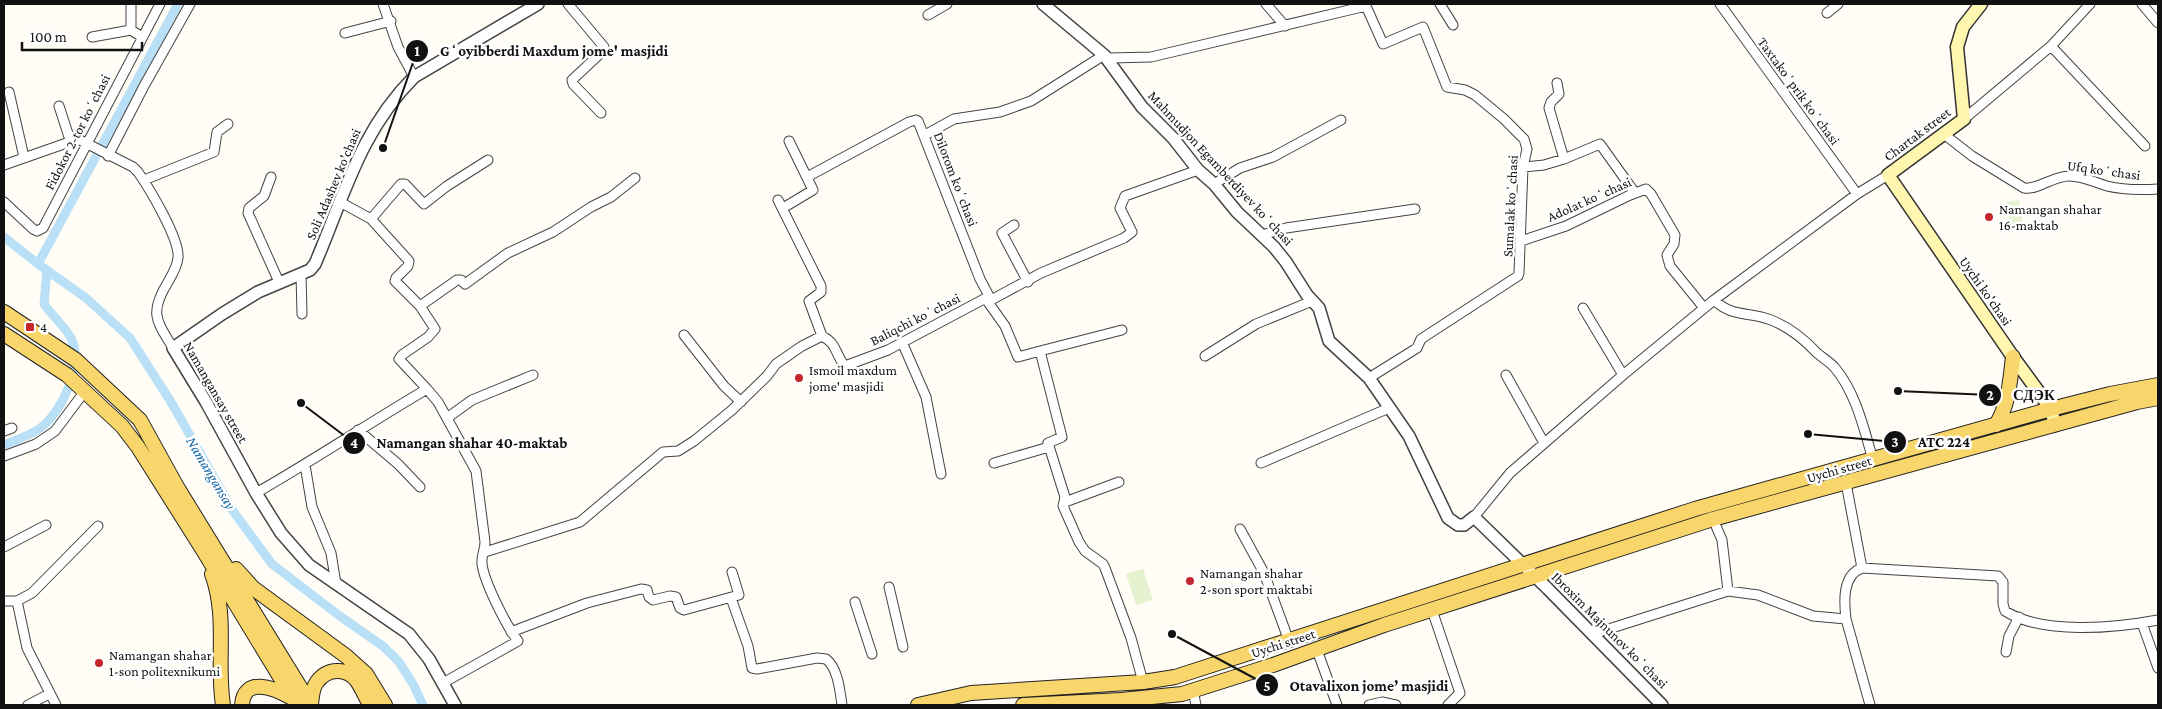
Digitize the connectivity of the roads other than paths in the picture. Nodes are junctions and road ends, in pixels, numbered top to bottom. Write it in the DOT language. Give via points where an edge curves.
graph roads {
  1 [pos="131,4"];
  2 [pos="160,4"];
  3 [pos="190,4"];
  4 [pos="383,4"];
  5 [pos="538,4"];
  6 [pos="568,4"];
  7 [pos="947,4"];
  8 [pos="1043,4"];
  9 [pos="1266,4"];
  10 [pos="1440,4"];
  11 [pos="1720,4"];
  12 [pos="1838,4"];
  13 [pos="1980,4"];
  14 [pos="2090,4"];
  15 [pos="2142,4"];
  16 [pos="1343,7"];
  17 [pos="1827,13"];
  18 [pos="928,15"];
  19 [pos="391,21"];
  20 [pos="2158,23"];
  21 [pos="1453,25"];
  22 [pos="1285,26"];
  23 [pos="131,30"];
  24 [pos="345,33"];
  25 [pos="92,37"];
  26 [pos="142,37"];
  27 [pos="2051,46"];
  28 [pos="1104,55"];
  29 [pos="414,77"];
  30 [pos="1557,83"];
  31 [pos="9,92"];
  32 [pos="59,106"];
  33 [pos="601,113"];
  34 [pos="1964,119"];
  35 [pos="1341,120"];
  36 [pos="228,124"];
  37 [pos="925,135"];
  38 [pos="1945,135"];
  39 [pos="70,140"];
  40 [pos="789,141"];
  41 [pos="89,144"];
  42 [pos="2145,146"];
  43 [pos="106,154"];
  44 [pos="24,157"];
  45 [pos="1564,159"];
  46 [pos="488,160"];
  47 [pos="4,165"];
  48 [pos="1523,167"];
  49 [pos="1198,170"];
  50 [pos="1888,175"];
  51 [pos="271,177"];
  52 [pos="807,177"];
  53 [pos="635,178"];
  54 [pos="144,180"];
  55 [pos="1214,184"];
  56 [pos="2158,190"];
  57 [pos="1634,193"];
  58 [pos="1857,194"];
  59 [pos="778,200"];
  60 [pos="4,202"];
  61 [pos="340,202"];
  62 [pos="783,208"];
  63 [pos="1415,209"];
  64 [pos="371,219"];
  65 [pos="1014,225"];
  66 [pos="1262,235"];
  67 [pos="1521,241"];
  68 [pos="301,275"];
  69 [pos="279,282"];
  70 [pos="1028,282"];
  71 [pos="988,298"];
  72 [pos="1714,300"];
  73 [pos="1312,301"];
  74 [pos="420,306"];
  75 [pos="1583,308"];
  76 [pos="1704,308"];
  77 [pos="4,312"];
  78 [pos="302,314"];
  79 [pos="1122,330"];
  80 [pos="4,334"];
  81 [pos="684,335"];
  82 [pos="822,336"];
  83 [pos="902,342"];
  84 [pos="173,348"];
  85 [pos="1040,351"];
  86 [pos="1205,356"];
  87 [pos="2013,357"];
  88 [pos="1623,375"];
  89 [pos="533,376"];
  90 [pos="1506,376"];
  91 [pos="1369,378"];
  92 [pos="2158,385"];
  93 [pos="83,389"];
  94 [pos="427,389"];
  95 [pos="2158,398"];
  96 [pos="741,402"];
  97 [pos="1390,408"];
  98 [pos="2051,409"];
  99 [pos="447,418"];
  100 [pos="1996,425"];
  101 [pos="2055,426"];
  102 [pos="358,430"];
  103 [pos="1544,443"];
  104 [pos="1048,447"];
  105 [pos="4,456"];
  106 [pos="1873,460"];
  107 [pos="994,463"];
  108 [pos="1261,463"];
  109 [pos="305,465"];
  110 [pos="941,474"];
  111 [pos="1119,482"];
  112 [pos="1846,483"];
  113 [pos="420,487"];
  114 [pos="256,493"];
  115 [pos="1065,502"];
  116 [pos="1474,517"];
  117 [pos="1713,519"];
  118 [pos="46,525"];
  119 [pos="98,526"];
  120 [pos="1240,530"];
  121 [pos="4,547"];
  122 [pos="208,547"];
  123 [pos="485,552"];
  124 [pos="1523,565"];
  125 [pos="1862,568"];
  126 [pos="732,572"];
  127 [pos="1536,577"];
  128 [pos="336,584"];
  129 [pos="889,586"];
  130 [pos="1728,591"];
  131 [pos="731,598"];
  132 [pos="4,601"];
  133 [pos="17,601"];
  134 [pos="854,602"];
  135 [pos="1432,610"];
  136 [pos="2019,617"];
  137 [pos="1846,619"];
  138 [pos="2158,620"];
  139 [pos="2142,623"];
  140 [pos="511,632"];
  141 [pos="1593,634"];
  142 [pos="1289,641"];
  143 [pos="903,647"];
  144 [pos="1316,650"];
  145 [pos="2006,652"];
  146 [pos="872,654"];
  147 [pos="2158,668"];
  148 [pos="1143,682"];
  149 [pos="443,683"];
  150 [pos="1193,690"];
  151 [pos="49,694"];
  152 [pos="303,703"];
  153 [pos="1050,704"];
  154 [pos="28,705"];
  155 [pos="56,705"];
  156 [pos="223,705"];
  157 [pos="242,705"];
  158 [pos="370,705"];
  159 [pos="385,705"];
  160 [pos="455,705"];
  161 [pos="842,705"];
  162 [pos="918,705"];
  163 [pos="1023,705"];
  164 [pos="1196,705"];
  165 [pos="1337,705"];
  166 [pos="1369,705"];
  167 [pos="1396,705"];
  168 [pos="1448,705"];
  169 [pos="1662,705"];
  170 [pos="1870,705"];
  1 -- 23 [label="street"];
  2 -- 26 [label="street, Fidokor 2-tor koʻchasi"];
  3 -- 43 [label="street"];
  4 -- 19 [label="street"];
  5 -- 29 [label="street, Soli Adashev ko'chasi"];
  6 -- 33 [label="street" via="604,47 572,80"];
  7 -- 18 [label="street"];
  8 -- 28 [label="street, Mahmudjon Egamberdiyev koʻchasi"];
  9 -- 22 [label="street"];
  10 -- 21 [label="street"];
  11 -- 58 [label="street, Taxtakoʻprik koʻchasi"];
  12 -- 17 [label="street"];
  13 -- 34 [label="main road, Chartak street" via="1963,27 1957,47"];
  14 -- 27 [label="street"];
  15 -- 20 [label="street"];
  16 -- 22 [label="street, Sumalak koʻchasi"];
  16 -- 48 [label="street, Sumalak koʻchasi" via="1368,7 1383,44 1423,27 1447,87 1470,92 1521,134 1527,149"];
  19 -- 24 [label="street"];
  19 -- 29 [label="street" via="398,46"];
  22 -- 28 [label="street, Sumalak koʻchasi" via="1151,57 1110,58"];
  23 -- 25 [label="street"];
  23 -- 26 [label="street"];
  26 -- 41 [label="street, Fidokor 2-tor koʻchasi"];
  27 -- 34 [label="street"];
  27 -- 42 [label="street"];
  28 -- 37 [label="street" via="1031,101 1000,112 954,119"];
  28 -- 49 [label="street, Mahmudjon Egamberdiyev koʻchasi" via="1142,106"];
  29 -- 61 [label="street, Soli Adashev ko'chasi" via="386,107 368,136"];
  30 -- 45 [label="street" via="1559,94 1549,108"];
  31 -- 44 [label="street"];
  32 -- 39 [label="street"];
  34 -- 38 [label="main road, Chartak street"];
  35 -- 55 [label="street" via="1273,157 1240,168"];
  36 -- 54 [label="street" via="217,132 214,152"];
  37 -- 52 [label="street, Dilorom koʻchasi" via="918,121 914,120"];
  37 -- 71 [label="street, Dilorom koʻchasi"];
  38 -- 50 [label="main road, Chartak street"];
  38 -- 56 [label="street, Ufq koʻchasi" via="2024,188 2072,176 2128,189"];
  39 -- 41 [label="street, Namangansay street" via="78,139"];
  39 -- 44 [label="street"];
  40 -- 52 [label="street"];
  41 -- 43 [label="street, Namangansay street"];
  41 -- 60 [label="street, Fidokor 2-tor koʻchasi" via="41,230 33,229"];
  43 -- 54 [label="street, Namangansay street" via="133,167"];
  44 -- 47 [label="street"];
  45 -- 48 [label="street"];
  45 -- 57 [label="street" via="1600,144"];
  46 -- 64 [label="street" via="424,204 405,184 401,184"];
  48 -- 67 [label="street, Sumalak koʻchasi"];
  49 -- 55 [label="street, Mahmudjon Egamberdiyev koʻchasi"];
  49 -- 70 [label="street, Baliqchi koʻchasi" via="1125,196 1120,208 1132,233 1041,273"];
  50 -- 58 [label="street"];
  50 -- 87 [label="main road, Uychi ko'chasi"];
  51 -- 69 [label="street" via="264,196 248,212"];
  52 -- 62 [label="street" via="812,192"];
  53 -- 74 [label="street" via="611,197 553,232 508,253 465,284 457,280"];
  54 -- 84 [label="street, Namangansay street" via="178,248 176,267 160,296 156,312 158,323"];
  55 -- 66 [label="street, Mahmudjon Egamberdiyev koʻchasi"];
  57 -- 67 [label="street, Adolat koʻchasi" via="1566,226"];
  57 -- 76 [label="street, Adolat koʻchasi" via="1648,190 1671,226 1675,235 1667,255 1670,266"];
  58 -- 72 [label="street"];
  59 -- 62 [label="street"];
  61 -- 64 [label="street"];
  61 -- 68 [label="street, Soli Adashev ko'chasi" via="315,264"];
  62 -- 82 [label="street" via="821,286 820,292 810,301"];
  63 -- 66 [label="street" via="1286,228"];
  64 -- 74 [label="street" via="409,261 395,280"];
  65 -- 70 [label="street" via="1002,233"];
  66 -- 73 [label="street, Mahmudjon Egamberdiyev koʻchasi" via="1286,262"];
  67 -- 91 [label="street, Sumalak koʻchasi" via="1518,276 1420,339 1417,348"];
  68 -- 69 [label="street, Soli Adashev ko'chasi"];
  68 -- 78 [label="street"];
  69 -- 84 [label="street, Soli Adashev ko'chasi" via="222,314"];
  70 -- 71 [label="street, Baliqchi koʻchasi"];
  71 -- 83 [label="street, Baliqchi koʻchasi"];
  71 -- 85 [label="street, Dilorom koʻchasi" via="1018,357"];
  72 -- 76 [label="street"];
  72 -- 106 [label="street" via="1727,310 1780,324 1800,337 1834,368 1848,388 1859,413"];
  73 -- 86 [label="street" via="1256,324"];
  73 -- 91 [label="street, Mahmudjon Egamberdiyev koʻchasi" via="1319,308 1329,341"];
  74 -- 94 [label="street" via="433,323 434,331 399,359"];
  75 -- 88 [label="street"];
  76 -- 88 [label="street"];
  77 -- 122 [label="main road" via="76,360 140,420"];
  79 -- 85 [label="street"];
  80 -- 93 [label="main road" via="67,374"];
  81 -- 96 [label="street" via="724,386"];
  82 -- 83 [label="street, Baliqchi koʻchasi" via="833,343 846,366"];
  82 -- 96 [label="street" via="776,364"];
  83 -- 110 [label="street" via="926,397"];
  84 -- 114 [label="street, Namangansay street"];
  85 -- 104 [label="street" via="1062,437 1048,443"];
  87 -- 98 [label="main road, Uychi ko'chasi"];
  87 -- 100 [label="main road" via="2008,397"];
  88 -- 103 [label="street"];
  89 -- 99 [label="street" via="472,400"];
  90 -- 103 [label="street"];
  91 -- 97 [label="street, Mahmudjon Egamberdiyev koʻchasi"];
  92 -- 98 [label="main road, Uychi street"];
  93 -- 105 [label="street" via="52,434"];
  93 -- 122 [label="main road" via="122,426"];
  94 -- 99 [label="street"];
  94 -- 102 [label="street"];
  95 -- 101 [label="main road, Uychi street"];
  96 -- 123 [label="street" via="684,449 658,455 587,518"];
  97 -- 108 [label="street"];
  97 -- 116 [label="street, Mahmudjon Egamberdiyev koʻchasi" via="1409,436 1448,518 1458,526"];
  98 -- 100 [label="main road, Uychi street"];
  98 -- 101 [label="main road, Uychi ko'chasi"];
  99 -- 123 [label="street" via="473,462 479,480"];
  100 -- 106 [label="main road, Uychi street"];
  101 -- 112 [label="main road, Uychi street"];
  102 -- 109 [label="street"];
  102 -- 113 [label="street"];
  103 -- 116 [label="street" via="1510,473"];
  104 -- 107 [label="street"];
  104 -- 115 [label="street"];
  106 -- 124 [label="main road, Uychi street" via="1696,509"];
  109 -- 114 [label="street"];
  109 -- 128 [label="street" via="312,507 331,553"];
  111 -- 115 [label="street"];
  112 -- 117 [label="main road, Uychi street"];
  112 -- 125 [label="street"];
  114 -- 128 [label="street, Namangansay street" via="295,551"];
  115 -- 148 [label="street" via="1063,506 1079,542 1105,568 1131,638"];
  116 -- 124 [label="street"];
  117 -- 127 [label="main road, Uychi street"];
  117 -- 130 [label="street" via="1722,540"];
  118 -- 121 [label="street"];
  119 -- 133 [label="street" via="32,593"];
  120 -- 142 [label="street" via="1264,573"];
  122 -- 152 [label="main road"];
  122 -- 152 [label="main road"];
  122 -- 156 [label="main road" via="222,622"];
  122 -- 159 [label="main road" via="253,588 346,656 366,674"];
  123 -- 140 [label="street" via="482,568"];
  124 -- 127 [label="street"];
  124 -- 142 [label="main road, Uychi street"];
  125 -- 136 [label="street" via="1998,576 2003,582 2003,608"];
  125 -- 137 [label="street" via="1848,580"];
  126 -- 131 [label="street" via="739,593"];
  127 -- 135 [label="main road, Uychi street"];
  127 -- 141 [label="street, Ibroxim Majnunov koʻchasi"];
  128 -- 149 [label="street, Namangansay street" via="409,634 423,649"];
  129 -- 143 [label="street"];
  130 -- 137 [label="street" via="1758,594 1813,616"];
  130 -- 141 [label="street"];
  131 -- 140 [label="street" via="684,610 676,596 653,600 644,589 586,603"];
  131 -- 161 [label="street" via="752,668 826,659 836,674"];
  132 -- 133 [label="street"];
  133 -- 151 [label="street" via="27,648"];
  134 -- 146 [label="street"];
  135 -- 144 [label="main road, Uychi street"];
  135 -- 168 [label="street" via="1460,693"];
  136 -- 139 [label="street" via="2035,623 2077,627"];
  136 -- 145 [label="street" via="2009,636"];
  137 -- 170 [label="street"];
  138 -- 139 [label="street"];
  139 -- 147 [label="street"];
  140 -- 149 [label="street" via="518,642"];
  141 -- 169 [label="street, Ibroxim Majnunov koʻchasi"];
  142 -- 148 [label="main road, Uychi street" via="1175,677"];
  144 -- 150 [label="main road, Uychi street"];
  144 -- 165 [label="street"];
  148 -- 162 [label="main road, Uychi street" via="971,693"];
  149 -- 160 [label="street, Namangansay street"];
  150 -- 153 [label="main road, Uychi street" via="1152,698"];
  150 -- 164 [label="street"];
  151 -- 154 [label="street"];
  151 -- 155 [label="street"];
  152 -- 157 [label="main road" via="275,688 264,686 247,692"];
  152 -- 158 [label="main road" via="325,674 341,671 357,680"];
  153 -- 163 [label="main road, Uychi street"];
  166 -- 167 [label="street" via="1382,702"];
}
